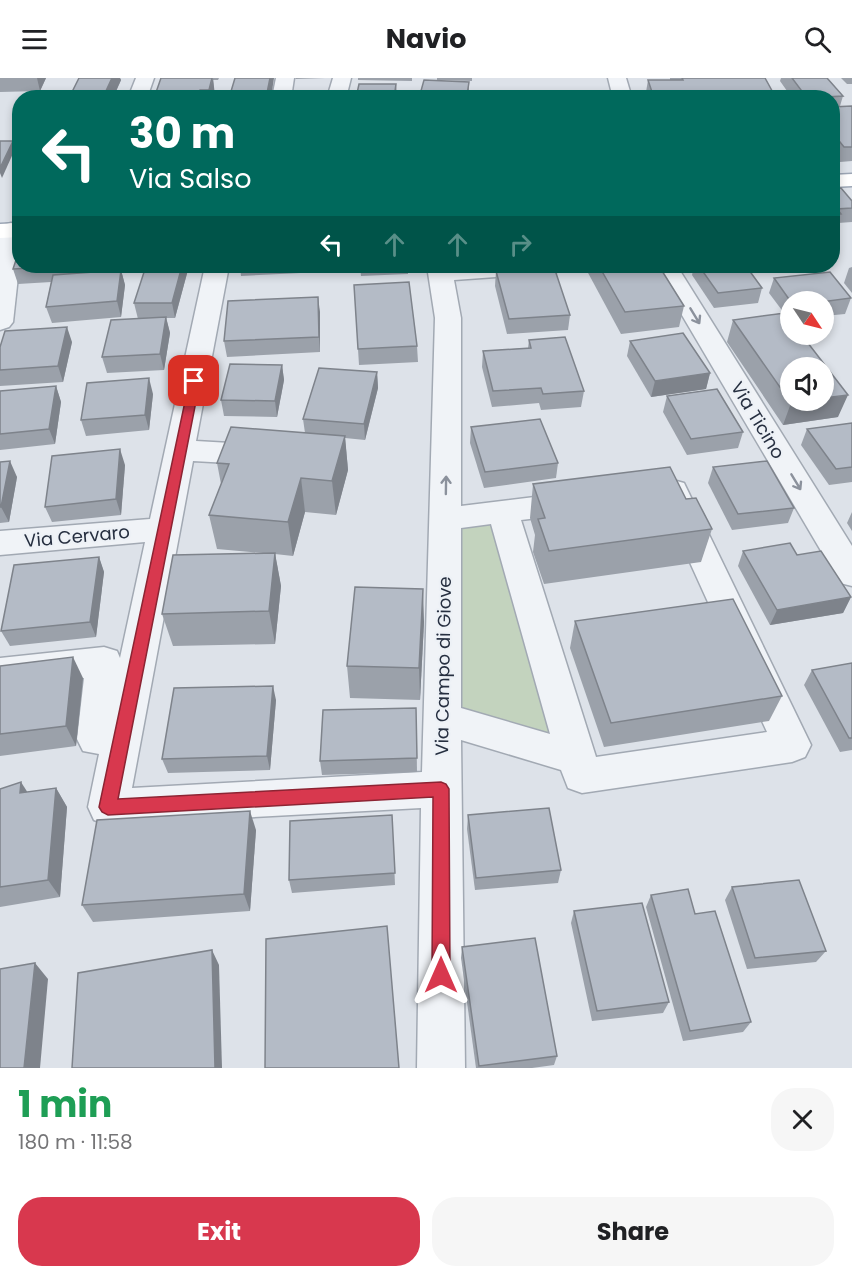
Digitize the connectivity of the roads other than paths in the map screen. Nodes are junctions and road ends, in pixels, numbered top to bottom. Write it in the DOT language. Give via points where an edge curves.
graph roads {
  1 [pos="10,230"];
  2 [pos="216,273"];
  3 [pos="440,273"];
  4 [pos="669,273"];
  5 [pos="0,322"];
  6 [pos="180,450"];
  7 [pos="295,457"];
  8 [pos="503,511"];
  9 [pos="445,519"];
  10 [pos="154,530"];
  11 [pos="0,543"];
  12 [pos="852,574"];
  13 [pos="0,673"];
  14 [pos="442,719"];
  15 [pos="96,739"];
  16 [pos="577,758"];
  17 [pos="441,789"];
  18 [pos="441,1068"];
  1 -- 5 [label="street"];
  2 -- 6 [label="street"];
  9 -- 3 [label="street, Via Campo di Giove, one-way" via="448,318"];
  4 -- 12 [label="street, Via Ticino, one-way"];
  6 -- 7 [label="street"];
  6 -- 17 [label="street" via="108,807"];
  8 -- 9 [label="street"];
  8 -- 16 [label="street"];
  8 -- 16 [label="street" via="673,491 792,745 582,776"];
  9 -- 14 [label="street, Via Campo di Giove"];
  10 -- 11 [label="street, Via Cervaro"];
  13 -- 15 [label="street" via="104,661"];
  14 -- 16 [label="street"];
  14 -- 17 [label="street, Via Campo di Giove"];
  17 -- 18 [label="street, Via Campo di Giove"];
}
